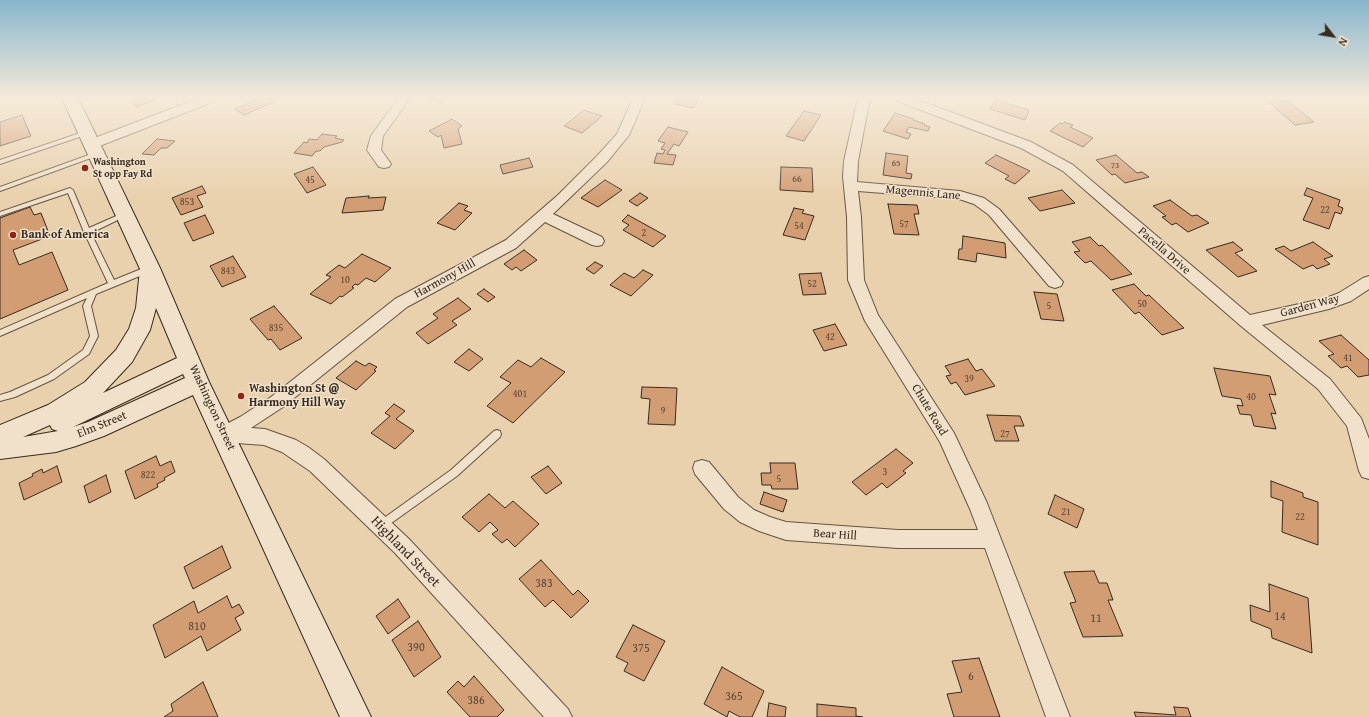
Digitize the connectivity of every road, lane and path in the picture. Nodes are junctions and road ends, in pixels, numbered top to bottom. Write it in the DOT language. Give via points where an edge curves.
graph roads {
  1 [pos="86,131"];
  2 [pos="124,131"];
  3 [pos="380,131"];
  4 [pos="625,131"];
  5 [pos="857,131"];
  6 [pos="990,131"];
  7 [pos="92,144"];
  8 [pos="0,162"];
  9 [pos="384,164"];
  10 [pos="850,186"];
  11 [pos="0,189"];
  12 [pos="0,214"];
  13 [pos="125,215"];
  14 [pos="544,215"];
  15 [pos="87,232"];
  16 [pos="596,241"];
  17 [pos="150,268"];
  18 [pos="1055,282"];
  19 [pos="1369,282"];
  20 [pos="112,283"];
  21 [pos="93,292"];
  22 [pos="1246,322"];
  23 [pos="0,333"];
  24 [pos="194,372"];
  25 [pos="0,398"];
  26 [pos="223,434"];
  27 [pos="497,434"];
  28 [pos="0,436"];
  29 [pos="0,440"];
  30 [pos="0,449"];
  31 [pos="702,468"];
  32 [pos="1369,471"];
  33 [pos="380,526"];
  34 [pos="991,539"];
  35 [pos="356,717"];
  36 [pos="560,717"];
  37 [pos="1058,717"];
  1 -- 7 [label="main road, Washington Street"];
  2 -- 7 [label="street"];
  3 -- 9 [label="street" via="374,150"];
  4 -- 14 [label="street, Harmony Hill" via="602,159"];
  5 -- 10 [label="street, Chute Road" via="851,161"];
  6 -- 22 [label="street, Pacella Drive" via="1026,145 1068,168"];
  7 -- 8 [label="lane"];
  7 -- 11 [label="lane"];
  7 -- 13 [label="main road, Washington Street"];
  10 -- 18 [label="street, Magennis Lane" via="960,195 979,201 994,212"];
  10 -- 34 [label="street, Chute Road" via="854,217 856,280 871,317 946,438"];
  12 -- 15 [label="lane" via="70,190"];
  13 -- 15 [label="lane"];
  13 -- 17 [label="main road, Washington Street"];
  14 -- 16 [label="street"];
  14 -- 26 [label="street, Harmony Hill" via="511,244 401,303 277,402"];
  15 -- 20 [label="lane"];
  17 -- 20 [label="lane"];
  17 -- 24 [label="main road, Washington Street"];
  17 -- 28 [label="main road" via="146,308 139,330 124,356 109,373 93,388 56,412"];
  19 -- 22 [label="street, Garden Way" via="1345,297 1328,303"];
  20 -- 21 [label="lane"];
  21 -- 23 [label="lane"];
  21 -- 25 [label="lane" via="87,306 94,336 86,352 51,377"];
  22 -- 32 [label="street, Pacella Drive" via="1324,384 1355,423"];
  24 -- 26 [label="main road, Washington Street"];
  24 -- 29 [label="main road, Elm Street" via="36,430"];
  24 -- 30 [label="main road, Elm Street" via="96,429 56,442"];
  26 -- 33 [label="street, Highland Street" via="265,437 301,453 317,465"];
  26 -- 35 [label="main road, Washington Street"];
  27 -- 33 [label="lane" via="454,473"];
  31 -- 34 [label="street, Bear Hill" via="731,503 747,516 786,531 898,539"];
  33 -- 36 [label="street, Highland Street" via="402,546"];
  34 -- 37 [label="street, Chute Road"];
}
